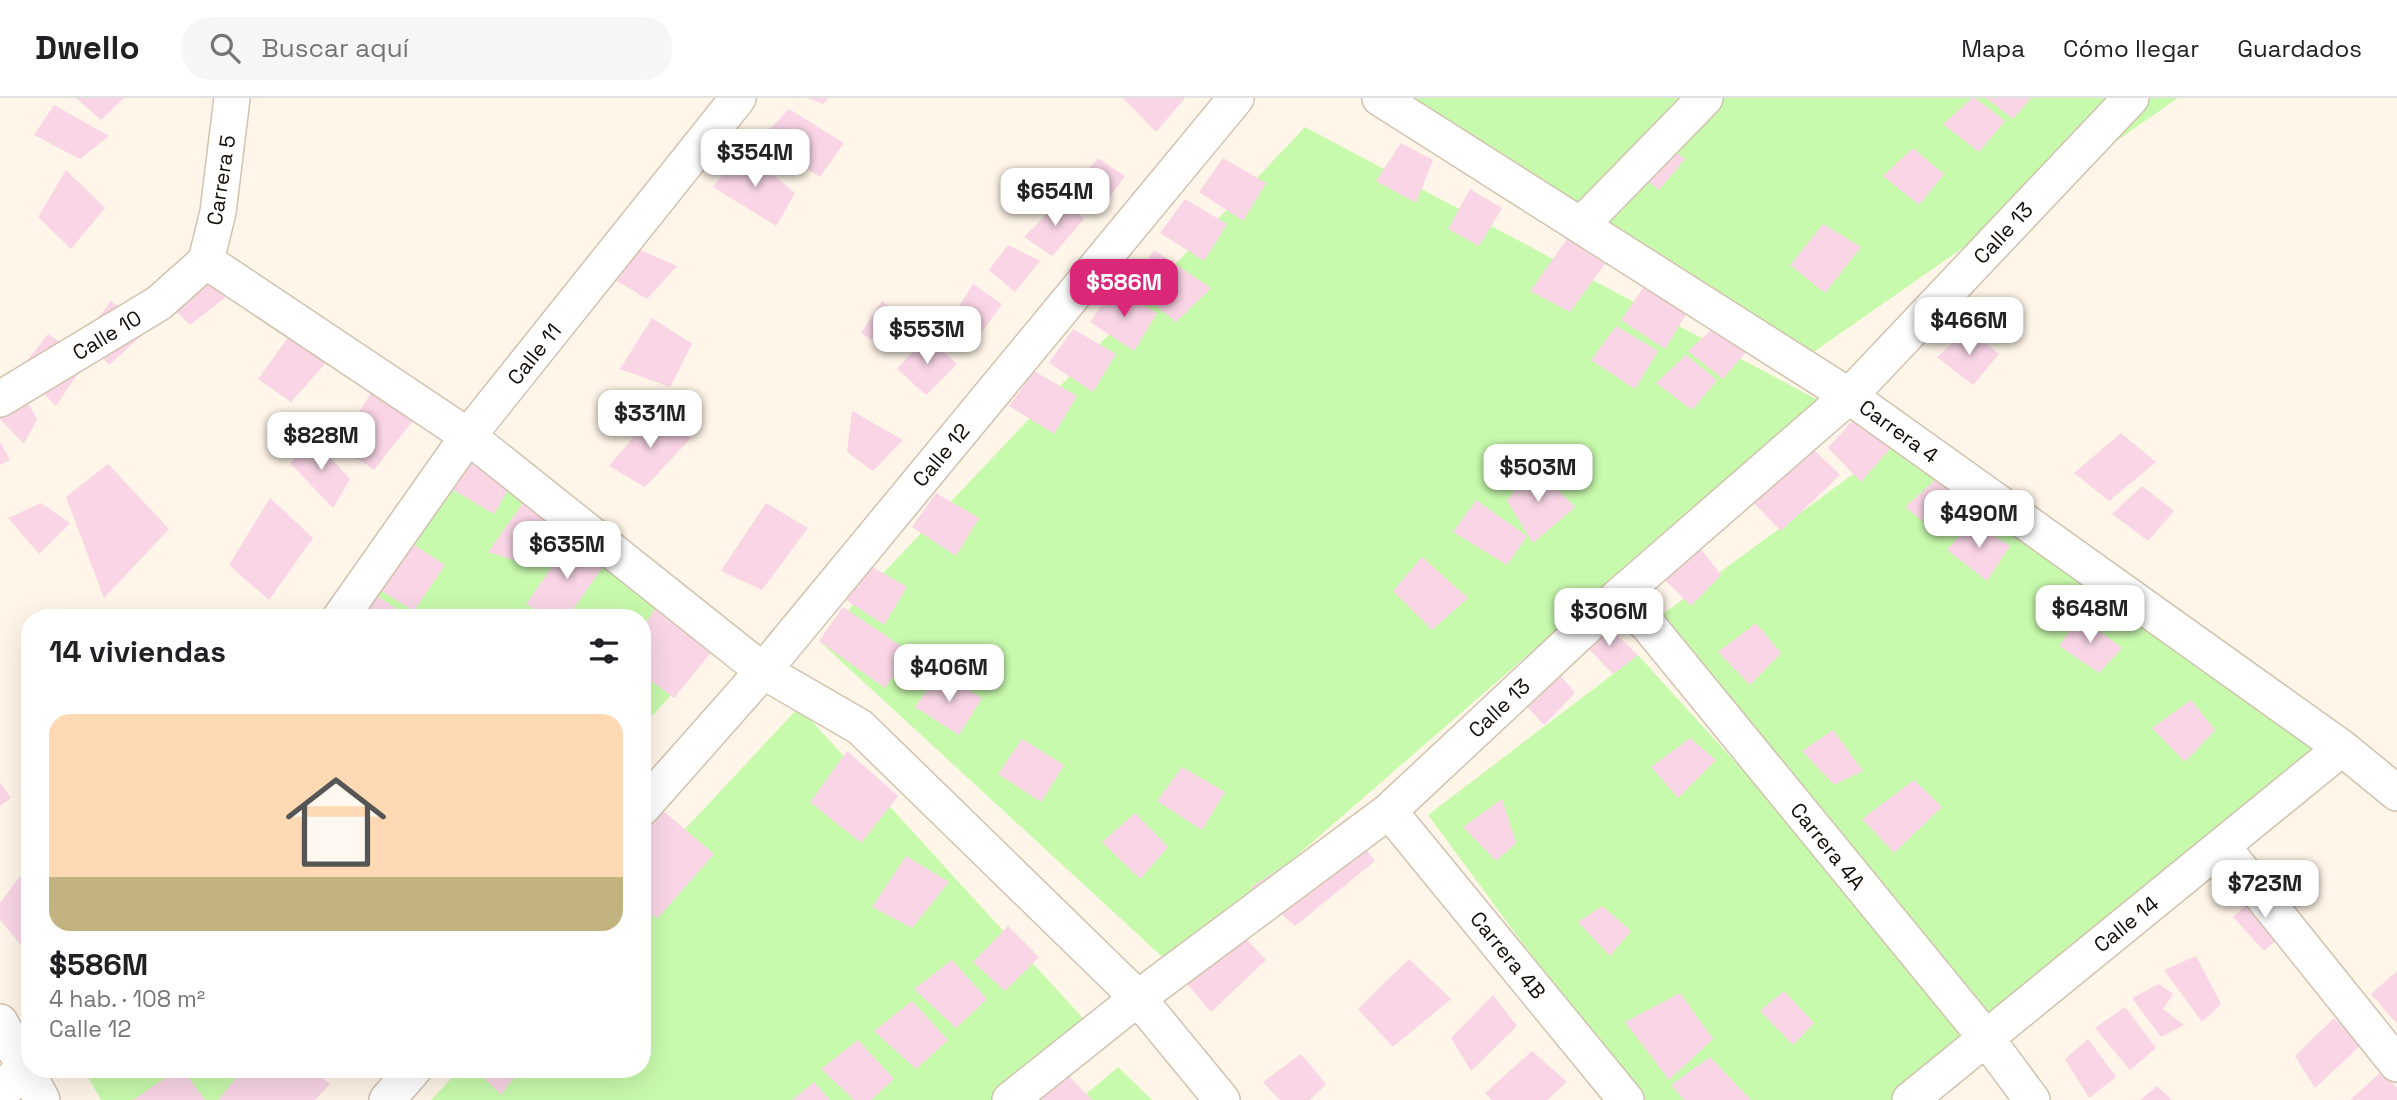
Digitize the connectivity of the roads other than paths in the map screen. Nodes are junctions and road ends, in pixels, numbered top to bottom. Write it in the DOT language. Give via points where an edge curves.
graph roads {
  1 [pos="232,98"];
  2 [pos="738,98"];
  3 [pos="1236,98"];
  4 [pos="1380,98"];
  5 [pos="1705,98"];
  6 [pos="2131,98"];
  7 [pos="1581,225"];
  8 [pos="206,261"];
  9 [pos="1849,396"];
  10 [pos="0,399"];
  11 [pos="468,436"];
  12 [pos="1618,597"];
  13 [pos="346,609"];
  14 [pos="763,671"];
  15 [pos="2342,748"];
  16 [pos="2397,793"];
  17 [pos="651,798"];
  18 [pos="1390,811"];
  19 [pos="2222,846"];
  20 [pos="1138,998"];
  21 [pos="0,1022"];
  22 [pos="1986,1038"];
  23 [pos="21,1054"];
  24 [pos="2397,1063"];
  25 [pos="21,1068"];
  26 [pos="33,1078"];
  27 [pos="406,1078"];
  28 [pos="0,1096"];
  29 [pos="43,1100"];
  30 [pos="387,1100"];
  31 [pos="1010,1100"];
  32 [pos="1222,1100"];
  33 [pos="1626,1100"];
  34 [pos="1910,1100"];
  35 [pos="2032,1100"];
  1 -- 8 [label="street, Carrera 5" via="218,212"];
  2 -- 11 [label="street, Calle 11"];
  3 -- 14 [label="street, Calle 12"];
  4 -- 7 [label="street, Carrera 4"];
  5 -- 7 [label="street"];
  6 -- 9 [label="street, Calle 13"];
  7 -- 9 [label="street, Carrera 4"];
  8 -- 10 [label="street, Calle 10" via="159,303"];
  8 -- 11 [label="street"];
  9 -- 12 [label="street, Calle 13"];
  9 -- 15 [label="street, Carrera 4"];
  11 -- 13 [label="street, Calle 11"];
  11 -- 14 [label="street"];
  12 -- 18 [label="street, Calle 13"];
  12 -- 22 [label="street, Carrera 4A" via="1648,625"];
  14 -- 17 [label="street, Calle 12"];
  14 -- 20 [label="street" via="860,727"];
  15 -- 16 [label="street, Carrera 4"];
  15 -- 19 [label="street, Calle 14"];
  18 -- 20 [label="street, Calle 13"];
  18 -- 33 [label="street, Carrera 4B"];
  19 -- 22 [label="street, Calle 14"];
  19 -- 24 [label="street"];
  20 -- 31 [label="street, Calle 13"];
  20 -- 32 [label="street"];
  21 -- 23 [label="street"];
  22 -- 34 [label="street, Calle 14"];
  22 -- 35 [label="street, Carrera 4A"];
  25 -- 28 [label="street"];
  26 -- 29 [label="street"];
  27 -- 30 [label="street"];
}
